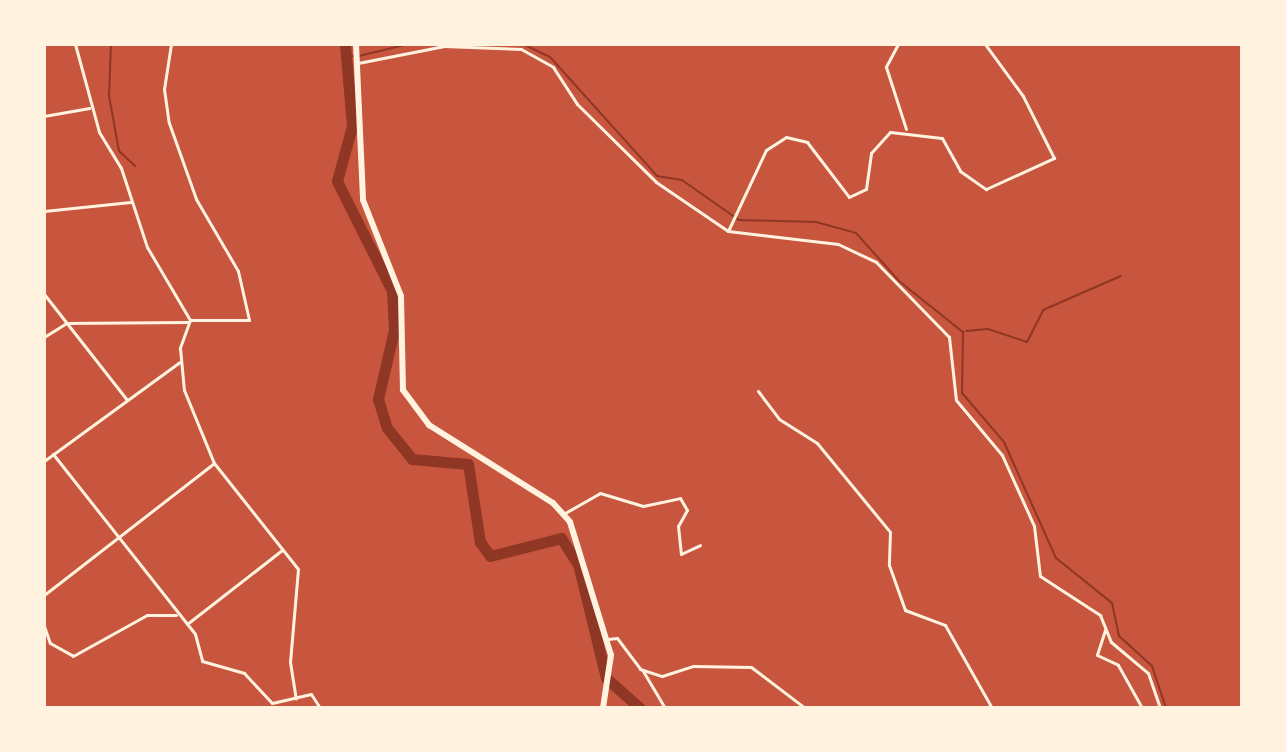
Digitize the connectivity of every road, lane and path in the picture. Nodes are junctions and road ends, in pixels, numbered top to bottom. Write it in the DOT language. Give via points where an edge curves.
graph roads {
  1 [pos="75,44"];
  2 [pos="171,44"];
  3 [pos="898,44"];
  4 [pos="985,44"];
  5 [pos="356,47"];
  6 [pos="356,61"];
  7 [pos="89,108"];
  8 [pos="44,116"];
  9 [pos="906,129"];
  10 [pos="131,202"];
  11 [pos="44,211"];
  12 [pos="728,231"];
  13 [pos="44,294"];
  14 [pos="189,321"];
  15 [pos="66,323"];
  16 [pos="44,337"];
  17 [pos="180,361"];
  18 [pos="758,391"];
  19 [pos="127,400"];
  20 [pos="53,454"];
  21 [pos="44,461"];
  22 [pos="214,463"];
  23 [pos="564,513"];
  24 [pos="118,538"];
  25 [pos="700,545"];
  26 [pos="283,549"];
  27 [pos="44,595"];
  28 [pos="177,616"];
  29 [pos="187,624"];
  30 [pos="44,626"];
  31 [pos="1105,630"];
  32 [pos="608,639"];
  33 [pos="643,671"];
  34 [pos="296,699"];
  35 [pos="320,708"];
  36 [pos="603,708"];
  37 [pos="665,708"];
  38 [pos="805,708"];
  39 [pos="992,708"];
  40 [pos="1142,708"];
  41 [pos="1160,708"];
  1 -- 7 [label="street"];
  2 -- 14 [label="street" via="164,89 169,123 196,199 238,271 249,320"];
  3 -- 9 [label="street" via="886,67"];
  4 -- 9 [label="street" via="1023,96 1054,158 986,189 960,171 942,138"];
  5 -- 6 [label="main road"];
  6 -- 12 [label="street" via="444,46 521,49 553,67 577,104 656,182"];
  6 -- 23 [label="main road" via="363,200 401,296 398,372 406,397 429,425"];
  7 -- 8 [label="street"];
  7 -- 10 [label="street"];
  9 -- 12 [label="street" via="875,144 866,189 849,197 807,142 773,141"];
  10 -- 11 [label="street"];
  10 -- 14 [label="street" via="147,247"];
  12 -- 31 [label="street" via="864,254 949,337 956,400 1002,455 1037,538 1034,564 1100,615"];
  13 -- 15 [label="street"];
  14 -- 15 [label="street"];
  14 -- 17 [label="street"];
  15 -- 16 [label="street"];
  15 -- 19 [label="street"];
  17 -- 19 [label="street"];
  17 -- 22 [label="street" via="184,390"];
  18 -- 39 [label="street" via="779,419 817,443 890,532 889,565 907,614 945,625"];
  19 -- 20 [label="street"];
  20 -- 21 [label="street"];
  20 -- 24 [label="street"];
  22 -- 24 [label="street"];
  22 -- 26 [label="street"];
  23 -- 25 [label="street" via="600,493 643,506 680,498 687,510 678,526 681,554"];
  23 -- 32 [label="main road"];
  24 -- 27 [label="street"];
  24 -- 28 [label="street"];
  26 -- 29 [label="street"];
  26 -- 34 [label="street" via="298,569 290,662"];
  28 -- 29 [label="street"];
  28 -- 30 [label="street" via="147,615 73,656 50,643"];
  29 -- 34 [label="street" via="202,661 244,673 272,703"];
  31 -- 40 [label="street" via="1094,649 1118,665"];
  31 -- 41 [label="street" via="1148,673"];
  32 -- 33 [label="street" via="617,638"];
  32 -- 36 [label="main road" via="612,664"];
  33 -- 37 [label="street"];
  33 -- 38 [label="street" via="662,676 741,665"];
  34 -- 35 [label="street" via="311,694"];
}
